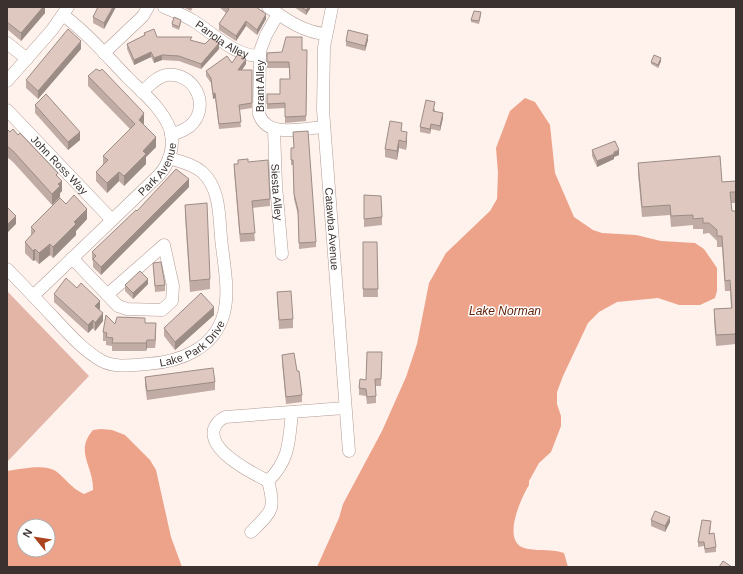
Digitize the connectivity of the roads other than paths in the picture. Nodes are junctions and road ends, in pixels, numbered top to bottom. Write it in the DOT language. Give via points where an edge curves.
graph roads {
  1 [pos="148,7"];
  2 [pos="164,7"];
  3 [pos="332,7"];
  4 [pos="273,10"];
  5 [pos="66,11"];
  6 [pos="326,34"];
  7 [pos="7,43"];
  8 [pos="104,52"];
  9 [pos="260,56"];
  10 [pos="27,59"];
  11 [pos="7,81"];
  12 [pos="142,92"];
  13 [pos="7,110"];
  14 [pos="324,127"];
  15 [pos="274,129"];
  16 [pos="171,135"];
  17 [pos="169,158"];
  18 [pos="112,220"];
  19 [pos="282,254"];
  20 [pos="72,258"];
  21 [pos="7,269"];
  22 [pos="107,295"];
  23 [pos="33,296"];
  24 [pos="345,408"];
  25 [pos="292,412"];
  26 [pos="349,450"];
  27 [pos="268,480"];
  28 [pos="251,532"];
  1 -- 8 [label="street" via="143,16"];
  2 -- 9 [label="street, Panola Alley" via="193,21 237,51"];
  3 -- 6 [label="street, Catawba Avenue"];
  4 -- 6 [label="street" via="305,30"];
  4 -- 9 [label="street, Brant Alley"];
  5 -- 8 [label="street, Park Avenue"];
  5 -- 10 [label="street"];
  6 -- 14 [label="street, Catawba Avenue" via="322,70"];
  7 -- 10 [label="street"];
  8 -- 12 [label="street, Park Avenue"];
  9 -- 15 [label="street, Brant Alley" via="259,114 266,126"];
  10 -- 11 [label="street"];
  12 -- 16 [label="street, Park Avenue" via="162,114"];
  12 -- 16 [label="street" via="159,77 167,75 184,79 199,93 198,113 193,123 184,131"];
  13 -- 18 [label="street, John Ross Way"];
  14 -- 15 [label="street"];
  14 -- 24 [label="street, Catawba Avenue"];
  15 -- 19 [label="street, Siesta Alley"];
  16 -- 17 [label="street, Park Avenue"];
  17 -- 18 [label="street, Park Avenue" via="159,175"];
  17 -- 23 [label="street, Lake Park Drive" via="192,165 203,172 212,184 217,198 226,287 224,312 218,329 205,343 194,352 169,361 131,365 104,362 79,344"];
  18 -- 20 [label="street, Park Avenue"];
  20 -- 22 [label="street"];
  20 -- 23 [label="street, Park Avenue"];
  21 -- 23 [label="street, Lake Park Drive"];
  22 -- 22 [label="street" via="118,306 127,309 162,310 172,301 173,286 164,245"];
  24 -- 25 [label="street"];
  24 -- 26 [label="street, Catawba Avenue"];
  25 -- 27 [label="street" via="287,454 282,466"];
  25 -- 27 [label="street" via="225,417 214,430 216,443 225,454 250,472"];
  27 -- 28 [label="street" via="273,501 271,511"];
}
